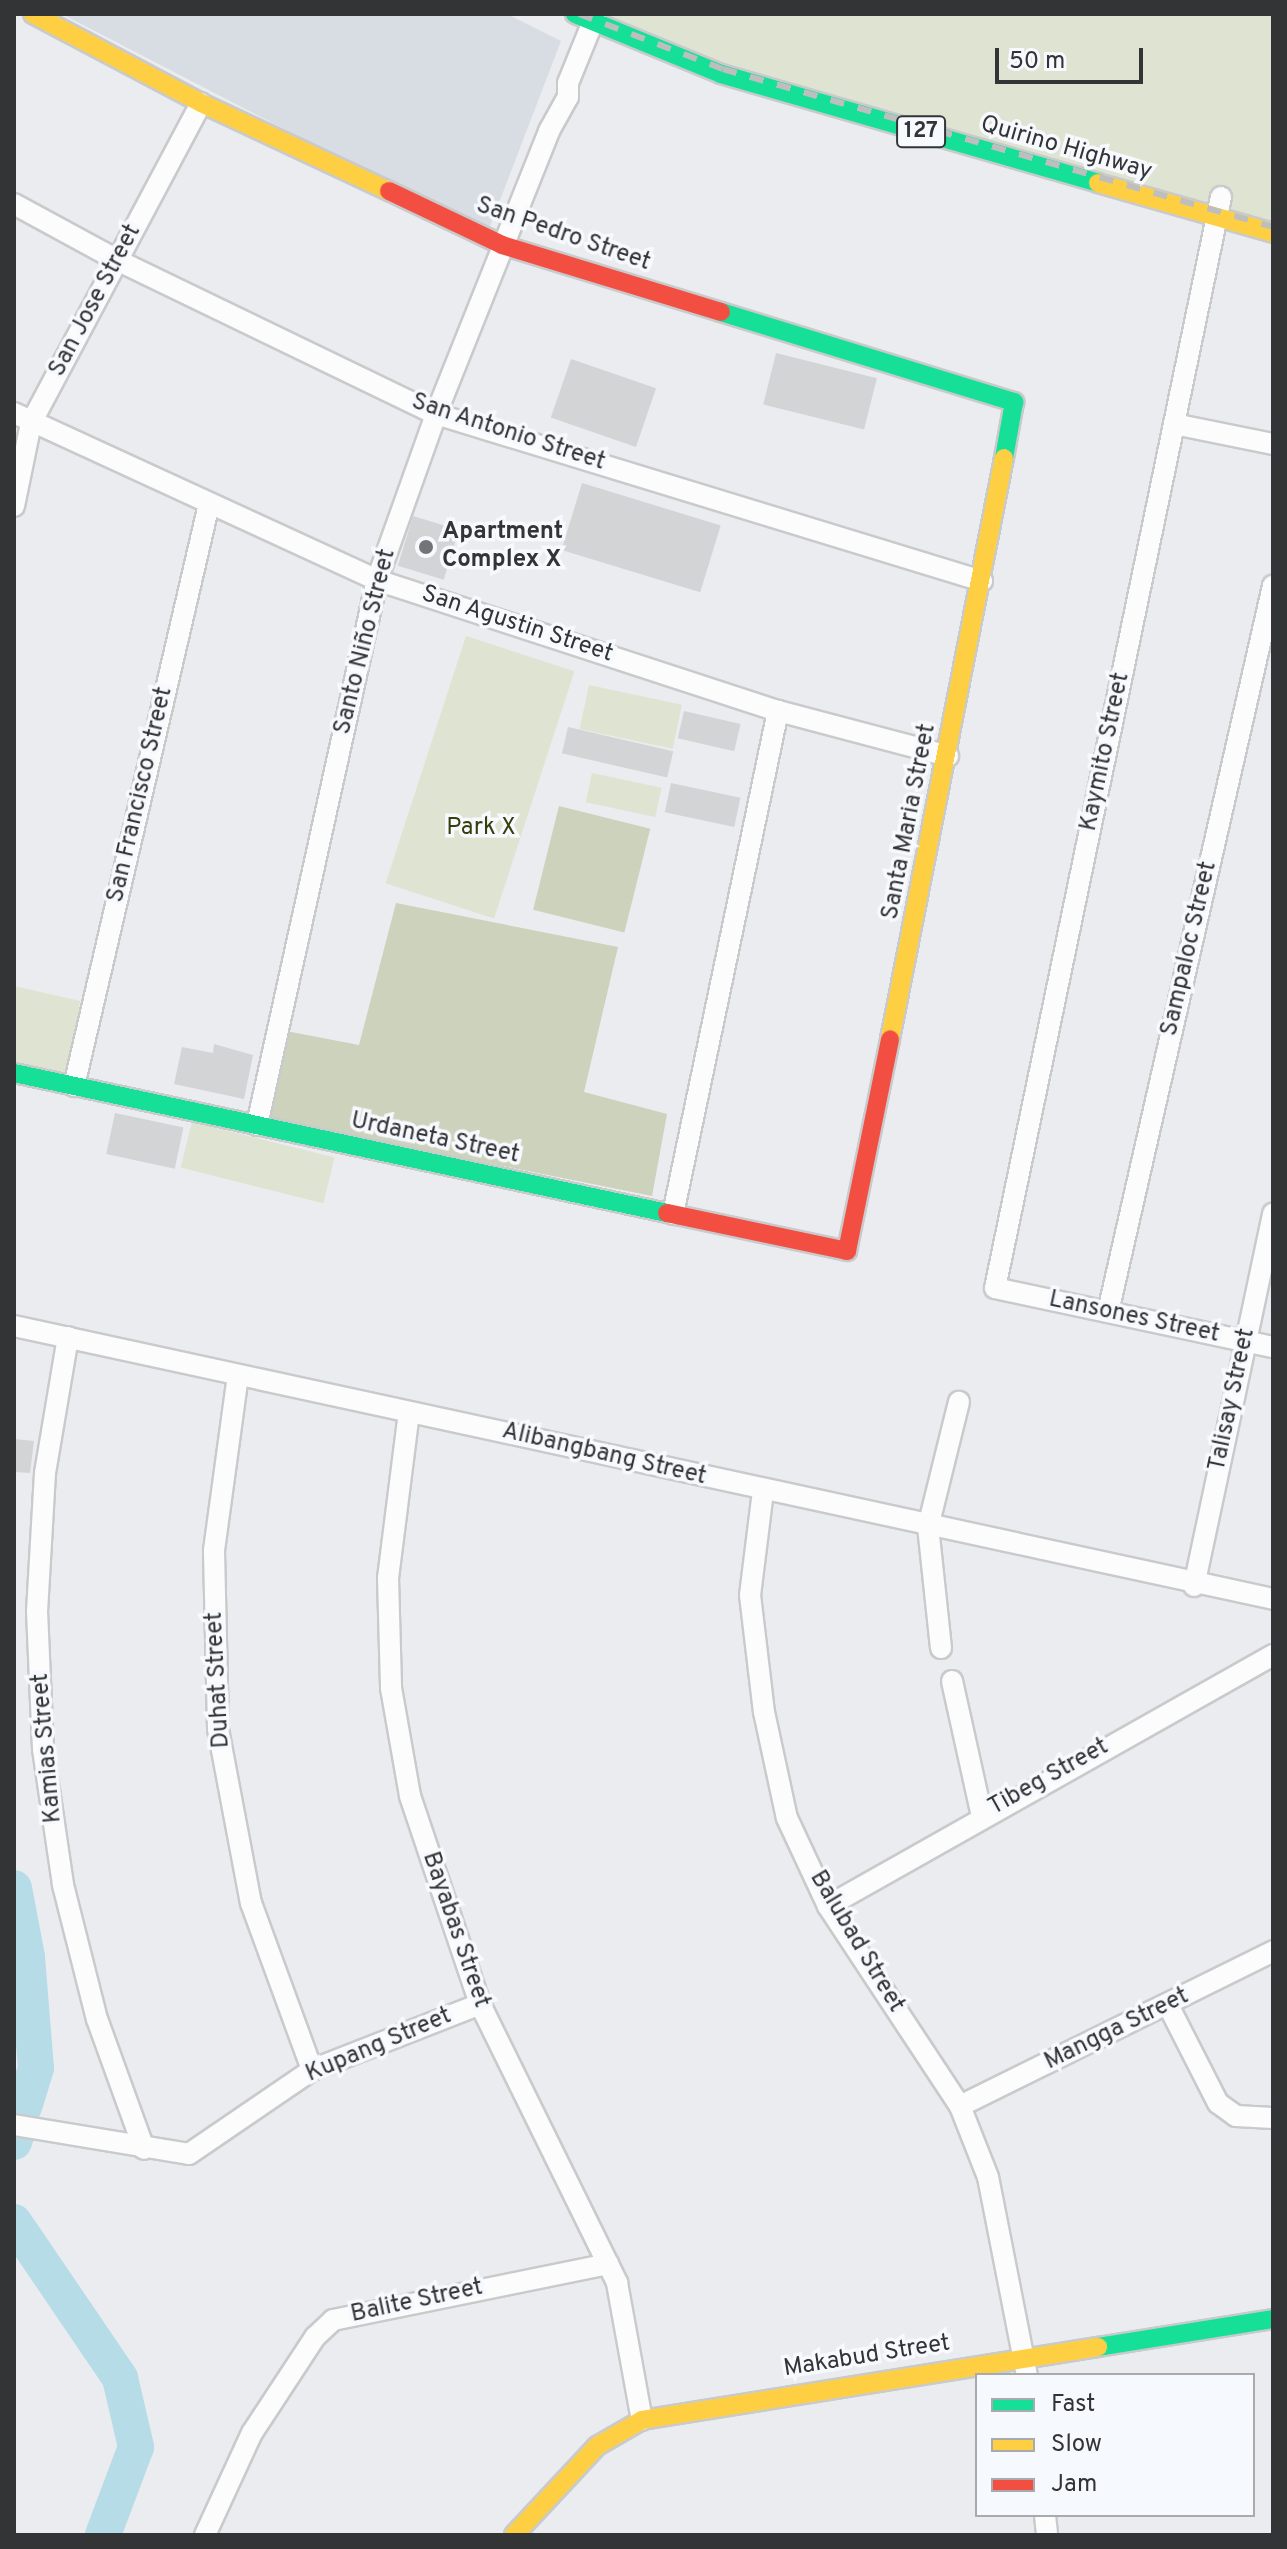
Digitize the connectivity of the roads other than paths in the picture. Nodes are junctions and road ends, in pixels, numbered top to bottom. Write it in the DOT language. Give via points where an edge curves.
graph roads {
  1 [pos="33,14"];
  2 [pos="617,14"];
  3 [pos="588,17"];
  4 [pos="201,103"];
  5 [pos="1064,164"];
  6 [pos="14,204"];
  7 [pos="1219,207"];
  8 [pos="1273,212"];
  9 [pos="1273,233"];
  10 [pos="502,245"];
  11 [pos="117,260"];
  12 [pos="1014,402"];
  13 [pos="436,414"];
  14 [pos="23,418"];
  15 [pos="1174,424"];
  16 [pos="1273,444"];
  17 [pos="209,504"];
  18 [pos="14,506"];
  19 [pos="377,580"];
  20 [pos="982,581"];
  21 [pos="1273,586"];
  22 [pos="778,711"];
  23 [pos="948,756"];
  24 [pos="14,1073"];
  25 [pos="74,1086"];
  26 [pos="257,1125"];
  27 [pos="1273,1213"];
  28 [pos="673,1214"];
  29 [pos="847,1251"];
  30 [pos="995,1288"];
  31 [pos="1108,1312"];
  32 [pos="14,1326"];
  33 [pos="68,1337"];
  34 [pos="1245,1343"];
  35 [pos="1273,1347"];
  36 [pos="238,1375"];
  37 [pos="959,1402"];
  38 [pos="409,1412"];
  39 [pos="763,1491"];
  40 [pos="928,1527"];
  41 [pos="1194,1586"];
  42 [pos="1273,1599"];
  43 [pos="941,1648"];
  44 [pos="1273,1655"];
  45 [pos="952,1681"];
  46 [pos="982,1816"];
  47 [pos="828,1906"];
  48 [pos="1273,1951"];
  49 [pos="480,2004"];
  50 [pos="1168,2005"];
  51 [pos="312,2070"];
  52 [pos="960,2106"];
  53 [pos="1273,2118"];
  54 [pos="14,2125"];
  55 [pos="144,2149"];
  56 [pos="608,2264"];
  57 [pos="1273,2319"];
  58 [pos="1026,2365"];
  59 [pos="642,2420"];
  60 [pos="205,2535"];
  61 [pos="514,2535"];
  1 -- 4 [label="street, San Pedro Street"];
  2 -- 5 [label="street, Quirino Highway / 127"];
  3 -- 5 [label="street, Quirino Highway / 127" via="721,74"];
  3 -- 10 [label="street, Santo Niño Street" via="568,83 557,93 549,131"];
  4 -- 10 [label="street, San Pedro Street"];
  4 -- 11 [label="street, San Jose Street"];
  5 -- 7 [label="street, Quirino Highway / 127"];
  6 -- 11 [label="street, San Antonio Street"];
  7 -- 8 [label="street, Quirino Highway / 127"];
  7 -- 9 [label="street, Quirino Highway / 127"];
  7 -- 15 [label="street, Kaymito Street"];
  10 -- 12 [label="street, San Pedro Street"];
  10 -- 13 [label="street, Santo Niño Street"];
  11 -- 13 [label="street, San Antonio Street"];
  11 -- 14 [label="street, San Jose Street"];
  12 -- 20 [label="street, Santa Maria Street"];
  13 -- 19 [label="street, Santo Niño Street"];
  13 -- 20 [label="street, San Antonio Street"];
  14 -- 17 [label="street, San Agustin Street"];
  14 -- 18 [label="street, San Jose Street"];
  15 -- 16 [label="street"];
  15 -- 30 [label="street, Kaymito Street"];
  17 -- 19 [label="street, San Agustin Street"];
  17 -- 25 [label="street, San Francisco Street"];
  19 -- 22 [label="street, San Agustin Street"];
  19 -- 26 [label="street, Santo Niño Street"];
  20 -- 23 [label="street, Santa Maria Street"];
  21 -- 31 [label="street, Sampaloc Street"];
  22 -- 23 [label="street, San Agustin Street"];
  22 -- 28 [label="street"];
  23 -- 29 [label="street, Santa Maria Street"];
  24 -- 25 [label="street, Urdaneta Street"];
  25 -- 26 [label="street, Urdaneta Street"];
  26 -- 28 [label="street, Urdaneta Street"];
  27 -- 34 [label="street, Talisay Street"];
  28 -- 29 [label="street, Urdaneta Street"];
  30 -- 31 [label="street, Lansones Street"];
  31 -- 34 [label="street, Lansones Street"];
  32 -- 33 [label="street, Alibangbang Street"];
  33 -- 36 [label="street, Alibangbang Street"];
  33 -- 55 [label="street, Kamias Street" via="43,1519 37,1611 43,1749 63,1885 93,2004"];
  34 -- 35 [label="street, Lansones Street"];
  34 -- 41 [label="street, Talisay Street"];
  36 -- 38 [label="street, Alibangbang Street"];
  36 -- 51 [label="street, Duhat Street" via="214,1551 218,1729 251,1903"];
  37 -- 40 [label="street"];
  38 -- 39 [label="street, Alibangbang Street"];
  38 -- 49 [label="street, Bayabas Street" via="388,1578 391,1688 410,1796"];
  39 -- 40 [label="street, Alibangbang Street"];
  39 -- 47 [label="street, Balubad Street" via="750,1595 764,1712 787,1818"];
  40 -- 41 [label="street, Alibangbang Street"];
  40 -- 43 [label="street"];
  41 -- 42 [label="street, Alibangbang Street"];
  44 -- 46 [label="street, Tibeg Street"];
  45 -- 46 [label="street"];
  46 -- 47 [label="street, Tibeg Street"];
  47 -- 52 [label="street, Balubad Street"];
  48 -- 50 [label="street, Mangga Street"];
  49 -- 51 [label="street, Kupang Street"];
  49 -- 56 [label="street, Bayabas Street"];
  50 -- 52 [label="street, Mangga Street"];
  50 -- 53 [label="street" via="1218,2103 1236,2116"];
  51 -- 55 [label="street, Kupang Street" via="189,2154"];
  52 -- 58 [label="street, Balubad Street" via="988,2177"];
  54 -- 55 [label="street, Kupang Street"];
  56 -- 59 [label="street, Bayabas Street" via="617,2283"];
  56 -- 60 [label="street, Balite Street" via="333,2320 315,2337 252,2433"];
  57 -- 58 [label="street, Makabud Street"];
  58 -- 59 [label="street, Makabud Street"];
  59 -- 61 [label="street, Makabud Street" via="597,2446"];
}
